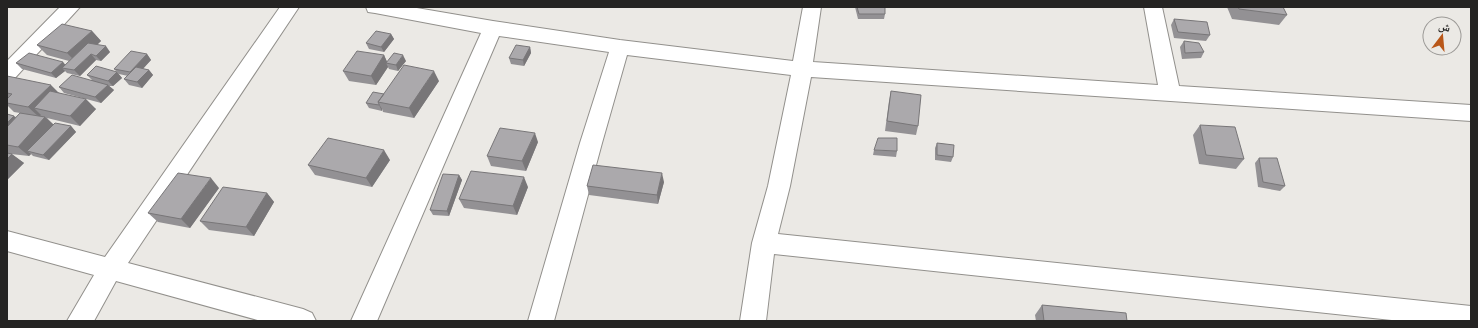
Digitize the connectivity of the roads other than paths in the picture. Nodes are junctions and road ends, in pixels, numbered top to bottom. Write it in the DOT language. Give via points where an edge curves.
graph roads {
  1 [pos="70,7"];
  2 [pos="290,7"];
  3 [pos="375,7"];
  4 [pos="812,7"];
  5 [pos="1153,7"];
  6 [pos="494,28"];
  7 [pos="620,47"];
  8 [pos="802,69"];
  9 [pos="7,74"];
  10 [pos="1170,92"];
  11 [pos="1471,113"];
  12 [pos="7,241"];
  13 [pos="764,243"];
  14 [pos="111,268"];
  15 [pos="1471,317"];
  16 [pos="80,321"];
  17 [pos="303,321"];
  18 [pos="364,321"];
  19 [pos="541,321"];
  20 [pos="753,321"];
  1 -- 9 [label="street"];
  2 -- 14 [label="street"];
  3 -- 6 [label="street"];
  4 -- 8 [label="street"];
  5 -- 10 [label="street"];
  6 -- 7 [label="street"];
  6 -- 18 [label="street"];
  7 -- 8 [label="street"];
  7 -- 19 [label="street"];
  8 -- 10 [label="street"];
  8 -- 13 [label="street" via="779,186"];
  10 -- 11 [label="street"];
  12 -- 14 [label="street"];
  13 -- 15 [label="street"];
  13 -- 20 [label="street"];
  14 -- 16 [label="street"];
  14 -- 17 [label="street"];
}
